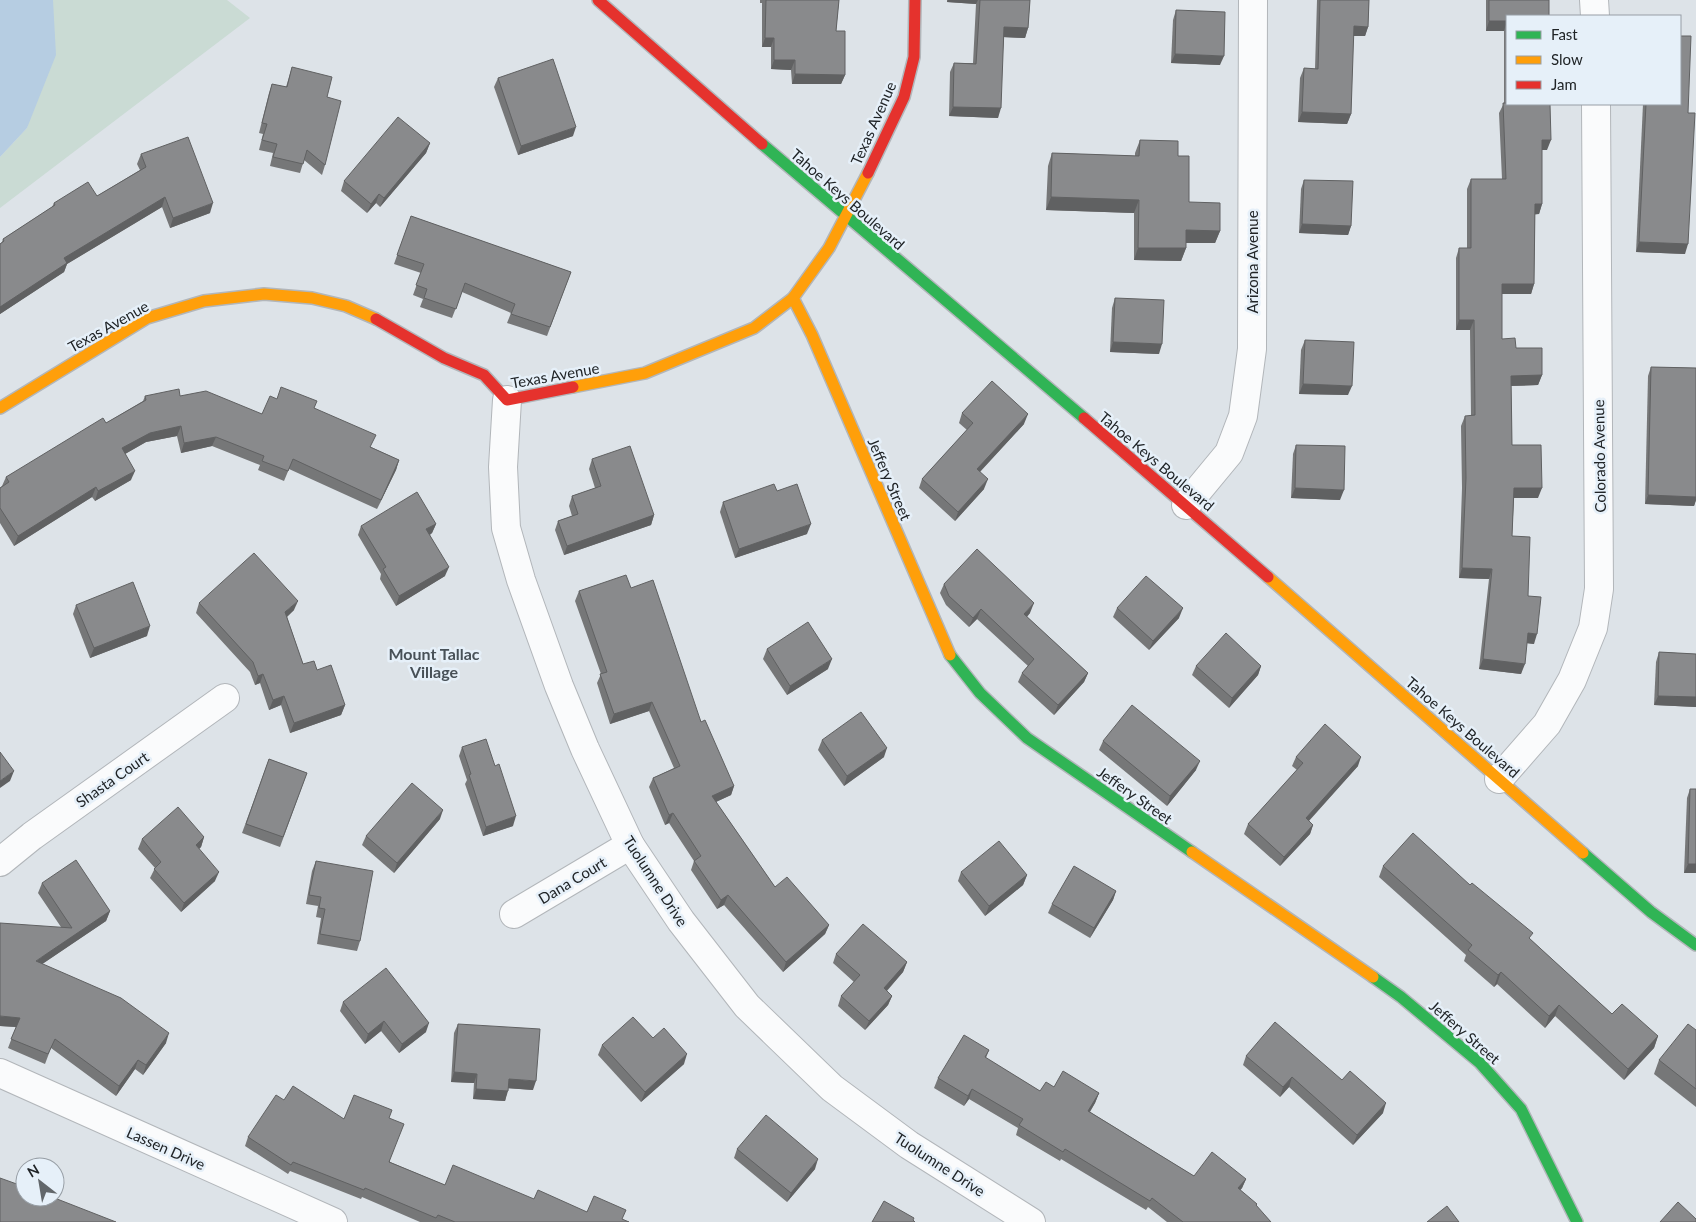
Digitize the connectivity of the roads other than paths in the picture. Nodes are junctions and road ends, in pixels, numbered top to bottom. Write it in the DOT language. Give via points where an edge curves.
graph roads {
  1 [pos="598,0"];
  2 [pos="915,0"];
  3 [pos="1253,0"];
  4 [pos="1594,0"];
  5 [pos="1595,15"];
  6 [pos="1596,105"];
  7 [pos="845,217"];
  8 [pos="792,298"];
  9 [pos="507,400"];
  10 [pos="0,408"];
  11 [pos="1186,505"];
  12 [pos="225,698"];
  13 [pos="1499,779"];
  14 [pos="630,845"];
  15 [pos="0,862"];
  16 [pos="514,914"];
  17 [pos="1696,945"];
  18 [pos="0,1073"];
  19 [pos="333,1222"];
  20 [pos="1031,1222"];
  21 [pos="1578,1222"];
  1 -- 7 [label="street, Tahoe Keys Boulevard"];
  2 -- 7 [label="street, Texas Avenue" via="914,57 904,96"];
  3 -- 11 [label="street, Arizona Avenue" via="1252,349 1243,416 1229,453"];
  4 -- 5 [label="street"];
  6 -- 13 [label="street, Colorado Avenue" via="1599,589 1593,628 1572,680 1547,724"];
  7 -- 8 [label="street, Texas Avenue" via="829,248"];
  7 -- 11 [label="street, Tahoe Keys Boulevard"];
  8 -- 9 [label="street, Texas Avenue" via="754,328 645,374"];
  8 -- 21 [label="street, Jeffery Street" via="812,335 950,655 980,693 1027,738 1401,997 1480,1063 1522,1109"];
  9 -- 10 [label="street, Texas Avenue" via="484,375 444,358 385,323 346,306 312,298 264,294 204,301 147,318"];
  9 -- 14 [label="street, Tuolumne Drive" via="503,467 506,528 559,686"];
  11 -- 13 [label="street, Tahoe Keys Boulevard"];
  12 -- 15 [label="street, Shasta Court"];
  13 -- 17 [label="street, Tahoe Keys Boulevard" via="1651,912"];
  14 -- 16 [label="street, Dana Court"];
  14 -- 20 [label="street, Tuolumne Drive" via="681,920 747,1006 832,1088 909,1145"];
  18 -- 19 [label="street, Lassen Drive"];
}
